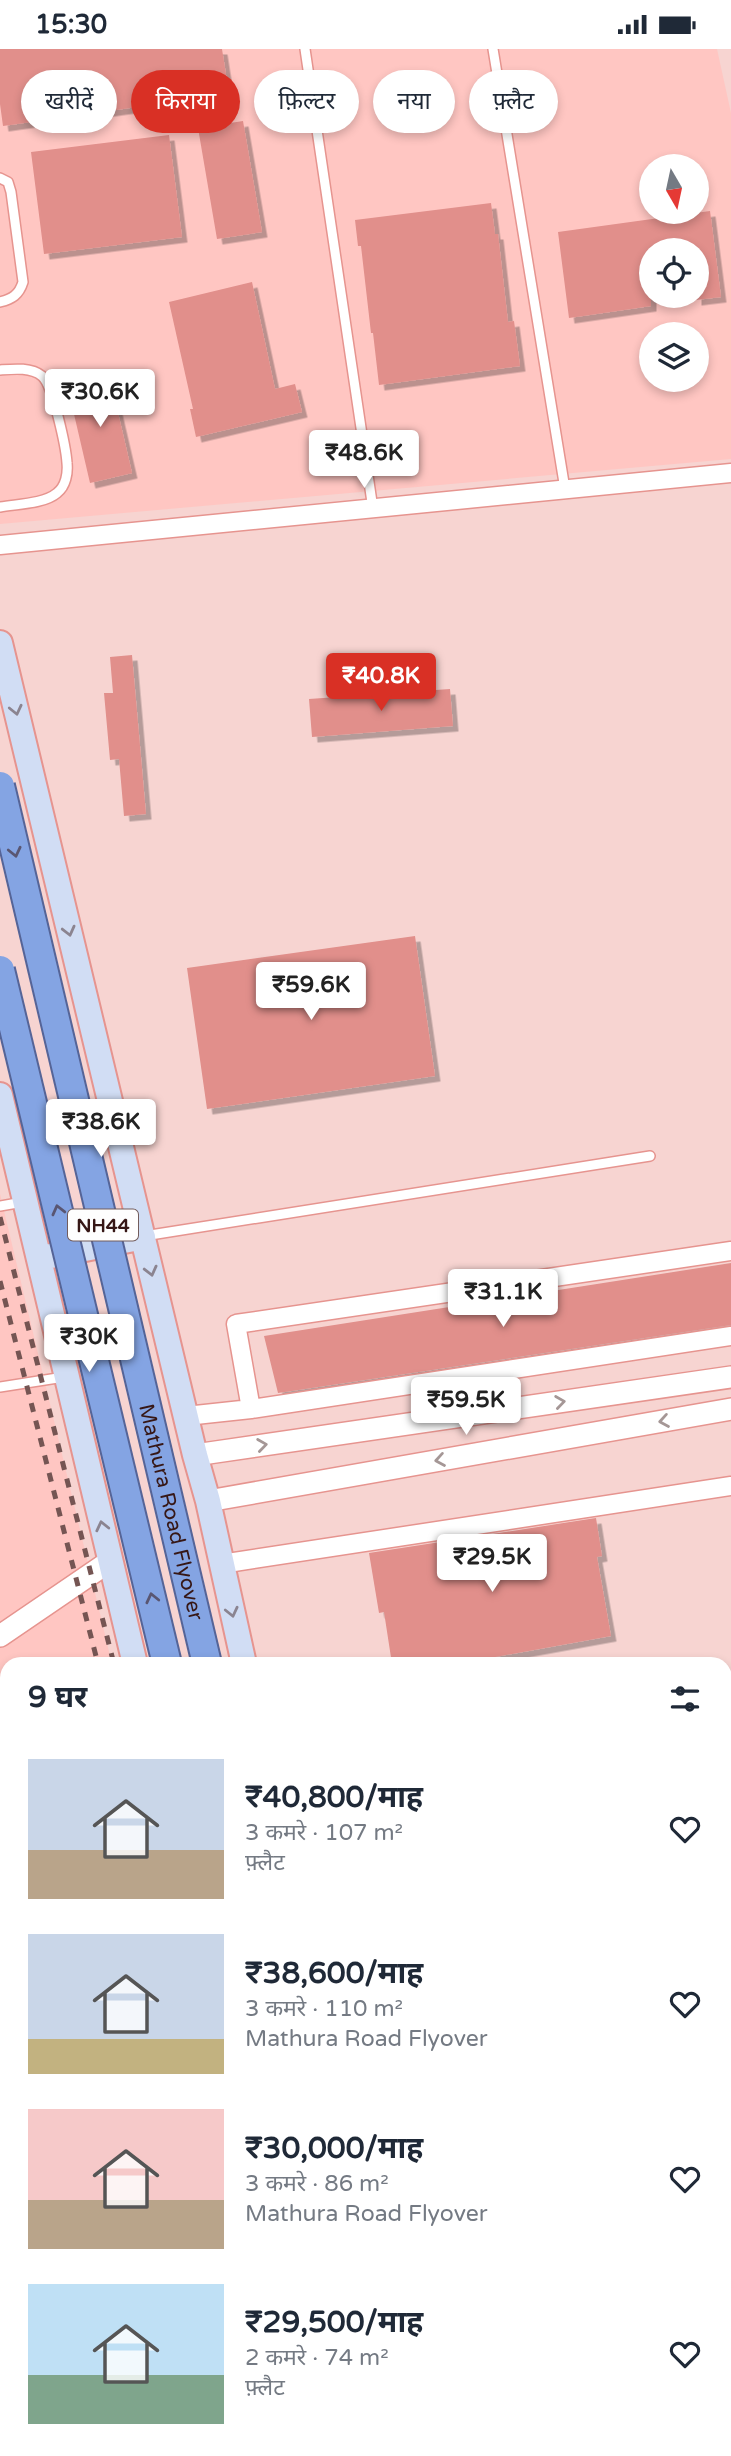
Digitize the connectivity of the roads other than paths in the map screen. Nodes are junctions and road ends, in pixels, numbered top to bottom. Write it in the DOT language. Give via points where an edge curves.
graph roads {
  1 [pos="305,49"];
  2 [pos="493,49"];
  3 [pos="0,178"];
  4 [pos="0,302"];
  5 [pos="0,370"];
  6 [pos="731,473"];
  7 [pos="565,489"];
  8 [pos="0,507"];
  9 [pos="373,509"];
  10 [pos="0,545"];
  11 [pos="0,643"];
  12 [pos="0,786"];
  13 [pos="0,970"];
  14 [pos="0,1095"];
  15 [pos="650,1156"];
  16 [pos="25,1201"];
  17 [pos="0,1206"];
  18 [pos="143,1237"];
  19 [pos="731,1251"];
  20 [pos="39,1259"];
  21 [pos="731,1336"];
  22 [pos="67,1377"];
  23 [pos="731,1377"];
  24 [pos="0,1387"];
  25 [pos="251,1409"];
  26 [pos="731,1409"];
  27 [pos="186,1416"];
  28 [pos="195,1455"];
  29 [pos="731,1486"];
  30 [pos="208,1501"];
  31 [pos="110,1561"];
  32 [pos="221,1564"];
  33 [pos="0,1636"];
  34 [pos="133,1657"];
  35 [pos="165,1657"];
  36 [pos="205,1657"];
  37 [pos="242,1657"];
  1 -- 9 [label="lane"];
  2 -- 7 [label="lane"];
  3 -- 4 [label="lane" via="8,182 11,193 23,282 12,299"];
  5 -- 8 [label="lane" via="28,370 42,377 51,390 68,464 66,481 57,494"];
  6 -- 7 [label="street"];
  7 -- 9 [label="street"];
  9 -- 10 [label="street"];
  11 -- 18 [label="main road, one-way"];
  12 -- 36 [label="highway, Mathura Road Flyover / NH44, one-way, bridge"];
  35 -- 13 [label="highway, Mathura Road Flyover / NH44, one-way, bridge"];
  14 -- 16 [label="main road" via="12,1165"];
  15 -- 18 [label="lane"];
  16 -- 17 [label="lane"];
  16 -- 20 [label="main road"];
  18 -- 20 [label="main road"];
  18 -- 27 [label="main road, one-way"];
  19 -- 25 [label="street" via="236,1324"];
  20 -- 22 [label="main road"];
  21 -- 25 [label="street"];
  22 -- 24 [label="lane"];
  31 -- 22 [label="main road, one-way"];
  28 -- 23 [label="street, one-way"];
  25 -- 27 [label="street"];
  26 -- 30 [label="street, one-way"];
  27 -- 28 [label="main road"];
  28 -- 30 [label="main road"];
  29 -- 32 [label="street"];
  30 -- 32 [label="main road"];
  31 -- 33 [label="street"];
  31 -- 34 [label="main road"];
  32 -- 37 [label="main road, one-way"];
}
